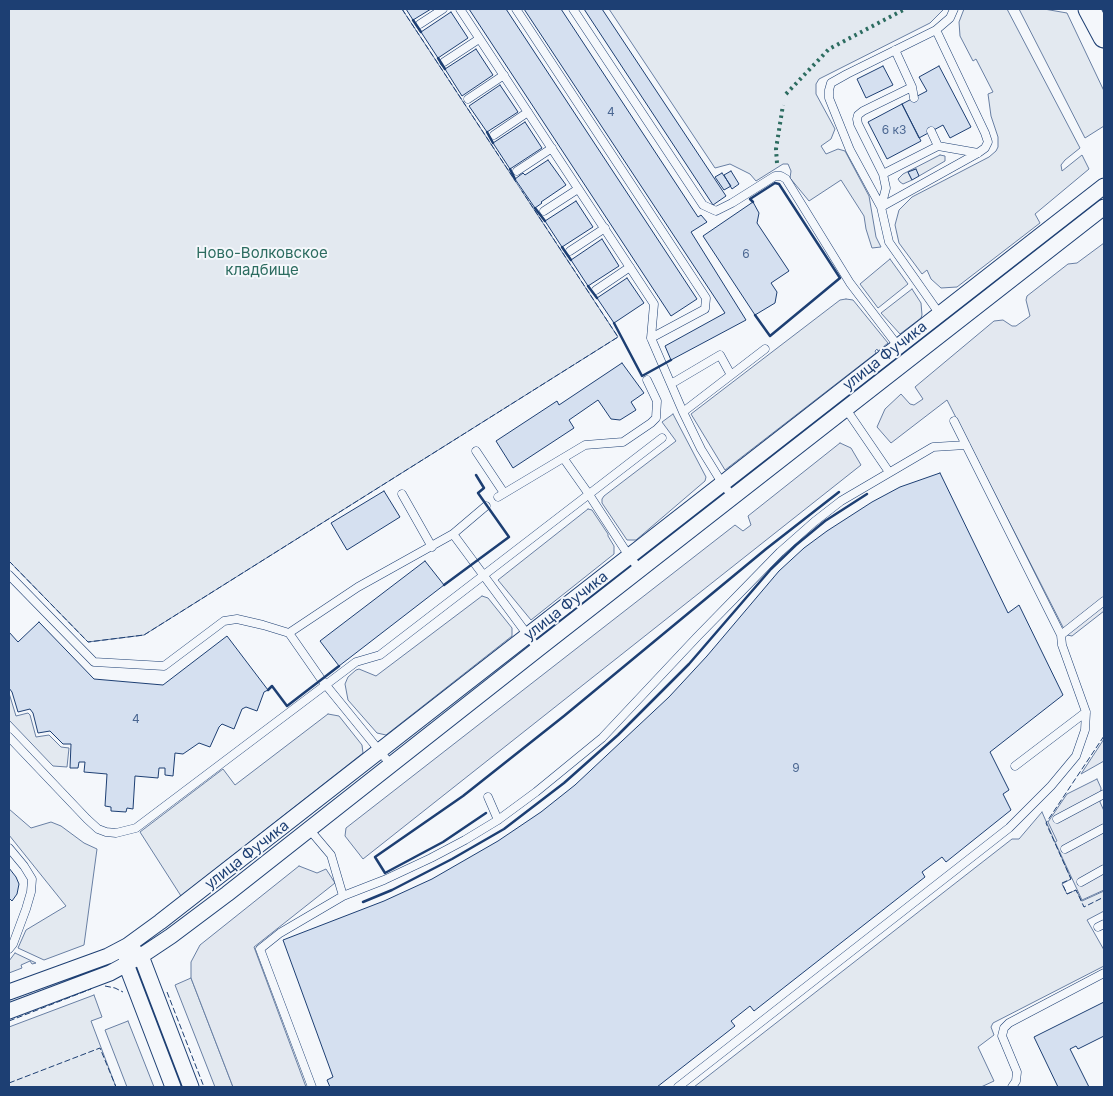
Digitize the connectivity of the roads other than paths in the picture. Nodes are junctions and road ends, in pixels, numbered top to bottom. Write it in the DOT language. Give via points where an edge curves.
graph roads {
  1 [pos="443,9"];
  2 [pos="460,9"];
  3 [pos="516,9"];
  4 [pos="573,9"];
  5 [pos="954,9"];
  6 [pos="1090,9"];
  7 [pos="420,24"];
  8 [pos="936,30"];
  9 [pos="1104,37"];
  10 [pos="480,38"];
  11 [pos="896,50"];
  12 [pos="444,62"];
  13 [pos="504,76"];
  14 [pos="912,87"];
  15 [pos="468,98"];
  16 [pos="914,98"];
  17 [pos="528,112"];
  18 [pos="931,131"];
  19 [pos="494,135"];
  20 [pos="938,146"];
  21 [pos="552,148"];
  22 [pos="978,153"];
  23 [pos="517,171"];
  24 [pos="883,174"];
  25 [pos="1104,186"];
  26 [pos="578,188"];
  27 [pos="881,207"];
  28 [pos="1104,207"];
  29 [pos="544,211"];
  30 [pos="605,228"];
  31 [pos="570,251"];
  32 [pos="630,267"];
  33 [pos="596,290"];
  34 [pos="940,314"];
  35 [pos="950,328"];
  36 [pos="651,338"];
  37 [pos="898,346"];
  38 [pos="765,349"];
  39 [pos="731,375"];
  40 [pos="647,380"];
  41 [pos="671,384"];
  42 [pos="846,409"];
  43 [pos="683,412"];
  44 [pos="954,421"];
  45 [pos="662,438"];
  46 [pos="966,445"];
  47 [pos="476,450"];
  48 [pos="564,459"];
  49 [pos="889,472"];
  50 [pos="722,483"];
  51 [pos="588,493"];
  52 [pos="402,494"];
  53 [pos="733,498"];
  54 [pos="486,506"];
  55 [pos="453,534"];
  56 [pos="432,547"];
  57 [pos="629,556"];
  58 [pos="640,570"];
  59 [pos="9,575"];
  60 [pos="483,575"];
  61 [pos="1104,601"];
  62 [pos="289,633"];
  63 [pos="528,635"];
  64 [pos="1061,635"];
  65 [pos="538,649"];
  66 [pos="326,686"];
  67 [pos="1086,712"];
  68 [pos="9,737"];
  69 [pos="379,751"];
  70 [pos="391,765"];
  71 [pos="1015,766"];
  72 [pos="1104,794"];
  73 [pos="488,797"];
  74 [pos="1057,819"];
  75 [pos="498,820"];
  76 [pos="1104,828"];
  77 [pos="309,830"];
  78 [pos="9,848"];
  79 [pos="1065,849"];
  80 [pos="1104,869"];
  81 [pos="1081,882"];
  82 [pos="343,896"];
  83 [pos="127,946"];
  84 [pos="9,949"];
  85 [pos="141,956"];
  86 [pos="126,964"];
  87 [pos="1104,973"];
  88 [pos="9,992"];
  89 [pos="9,1010"];
  90 [pos="173,1087"];
  91 [pos="191,1087"];
  92 [pos="312,1087"];
  93 [pos="678,1087"];
  94 [pos="1012,1087"];
  1 -- 7 [label="lane"];
  2 -- 10 [label="lane"];
  3 -- 36 [label="lane" via="706,298 705,309"];
  4 -- 37 [label="lane" via="702,205 716,211 775,176 786,178 850,283"];
  5 -- 8 [label="lane" via="950,18"];
  6 -- 9 [label="main road"];
  8 -- 11 [label="lane"];
  8 -- 22 [label="lane" via="988,142"];
  10 -- 12 [label="lane"];
  10 -- 13 [label="lane"];
  11 -- 14 [label="lane"];
  11 -- 27 [label="lane" via="846,74 831,83 828,90 850,150"];
  13 -- 15 [label="lane"];
  13 -- 17 [label="lane"];
  14 -- 16 [label="lane"];
  14 -- 24 [label="lane" via="858,115 858,124"];
  17 -- 19 [label="lane"];
  17 -- 21 [label="lane"];
  18 -- 20 [label="lane"];
  20 -- 22 [label="lane"];
  20 -- 24 [label="lane"];
  21 -- 23 [label="lane"];
  21 -- 26 [label="lane"];
  22 -- 27 [label="lane"];
  24 -- 27 [label="lane" via="886,188"];
  25 -- 34 [label="street, улица Фучика"];
  26 -- 29 [label="lane"];
  26 -- 30 [label="lane"];
  27 -- 34 [label="lane" via="890,242"];
  28 -- 35 [label="street, улица Фучика"];
  30 -- 31 [label="lane"];
  30 -- 32 [label="lane"];
  32 -- 33 [label="lane"];
  32 -- 36 [label="lane" via="654,304"];
  34 -- 35 [label="lane"];
  34 -- 37 [label="street, улица Фучика"];
  35 -- 42 [label="street, улица Фучика"];
  36 -- 41 [label="lane"];
  37 -- 50 [label="street, улица Фучика"];
  38 -- 39 [label="lane"];
  39 -- 41 [label="lane" via="720,355"];
  39 -- 43 [label="lane"];
  40 -- 48 [label="lane" via="657,401 656,418 651,423 622,442 585,445"];
  41 -- 43 [label="lane"];
  42 -- 49 [label="lane"];
  42 -- 53 [label="street, улица Фучика"];
  43 -- 50 [label="lane"];
  44 -- 46 [label="lane"];
  45 -- 51 [label="lane"];
  46 -- 49 [label="lane" via="933,447"];
  46 -- 64 [label="lane"];
  47 -- 48 [label="lane" via="501,495"];
  48 -- 51 [label="lane"];
  49 -- 75 [label="lane" via="842,501 780,552 602,738"];
  50 -- 53 [label="lane"];
  50 -- 57 [label="street, улица Фучика"];
  51 -- 57 [label="lane"];
  51 -- 60 [label="lane"];
  52 -- 56 [label="lane"];
  53 -- 58 [label="street, улица Фучика"];
  54 -- 55 [label="lane"];
  55 -- 56 [label="lane"];
  55 -- 60 [label="lane"];
  56 -- 62 [label="lane" via="358,587"];
  57 -- 58 [label="lane"];
  57 -- 63 [label="street, улица Фучика"];
  58 -- 65 [label="street, улица Фучика"];
  59 -- 62 [label="lane" via="94,662 164,666 224,621 238,619"];
  60 -- 63 [label="lane"];
  60 -- 66 [label="lane" via="380,654 356,662"];
  61 -- 64 [label="lane"];
  62 -- 66 [label="lane"];
  63 -- 65 [label="lane"];
  63 -- 69 [label="street, улица Фучика"];
  64 -- 67 [label="lane"];
  65 -- 70 [label="street, улица Фучика"];
  66 -- 68 [label="lane" via="136,828 126,831 98,829"];
  66 -- 69 [label="lane"];
  67 -- 71 [label="lane"];
  67 -- 93 [label="lane" via="1085,730 1076,756 1010,828"];
  69 -- 70 [label="lane"];
  69 -- 83 [label="street, улица Фучика"];
  70 -- 77 [label="street, улица Фучика"];
  72 -- 74 [label="lane"];
  73 -- 75 [label="lane"];
  75 -- 82 [label="lane" via="431,858"];
  76 -- 79 [label="lane"];
  77 -- 82 [label="lane" via="331,855"];
  77 -- 85 [label="street, улица Фучика"];
  78 -- 84 [label="lane" via="32,879 26,909"];
  80 -- 81 [label="lane"];
  82 -- 92 [label="lane" via="260,948"];
  83 -- 85 [label="street"];
  83 -- 86 [label="street"];
  83 -- 88 [label="street, улица Фучика"];
  85 -- 86 [label="street, улица Фучика"];
  85 -- 91 [label="street"];
  86 -- 89 [label="street, улица Фучика" via="110,973"];
  86 -- 90 [label="street"];
  87 -- 94 [label="lane" via="1004,1028 1002,1036 1017,1072"];
}
